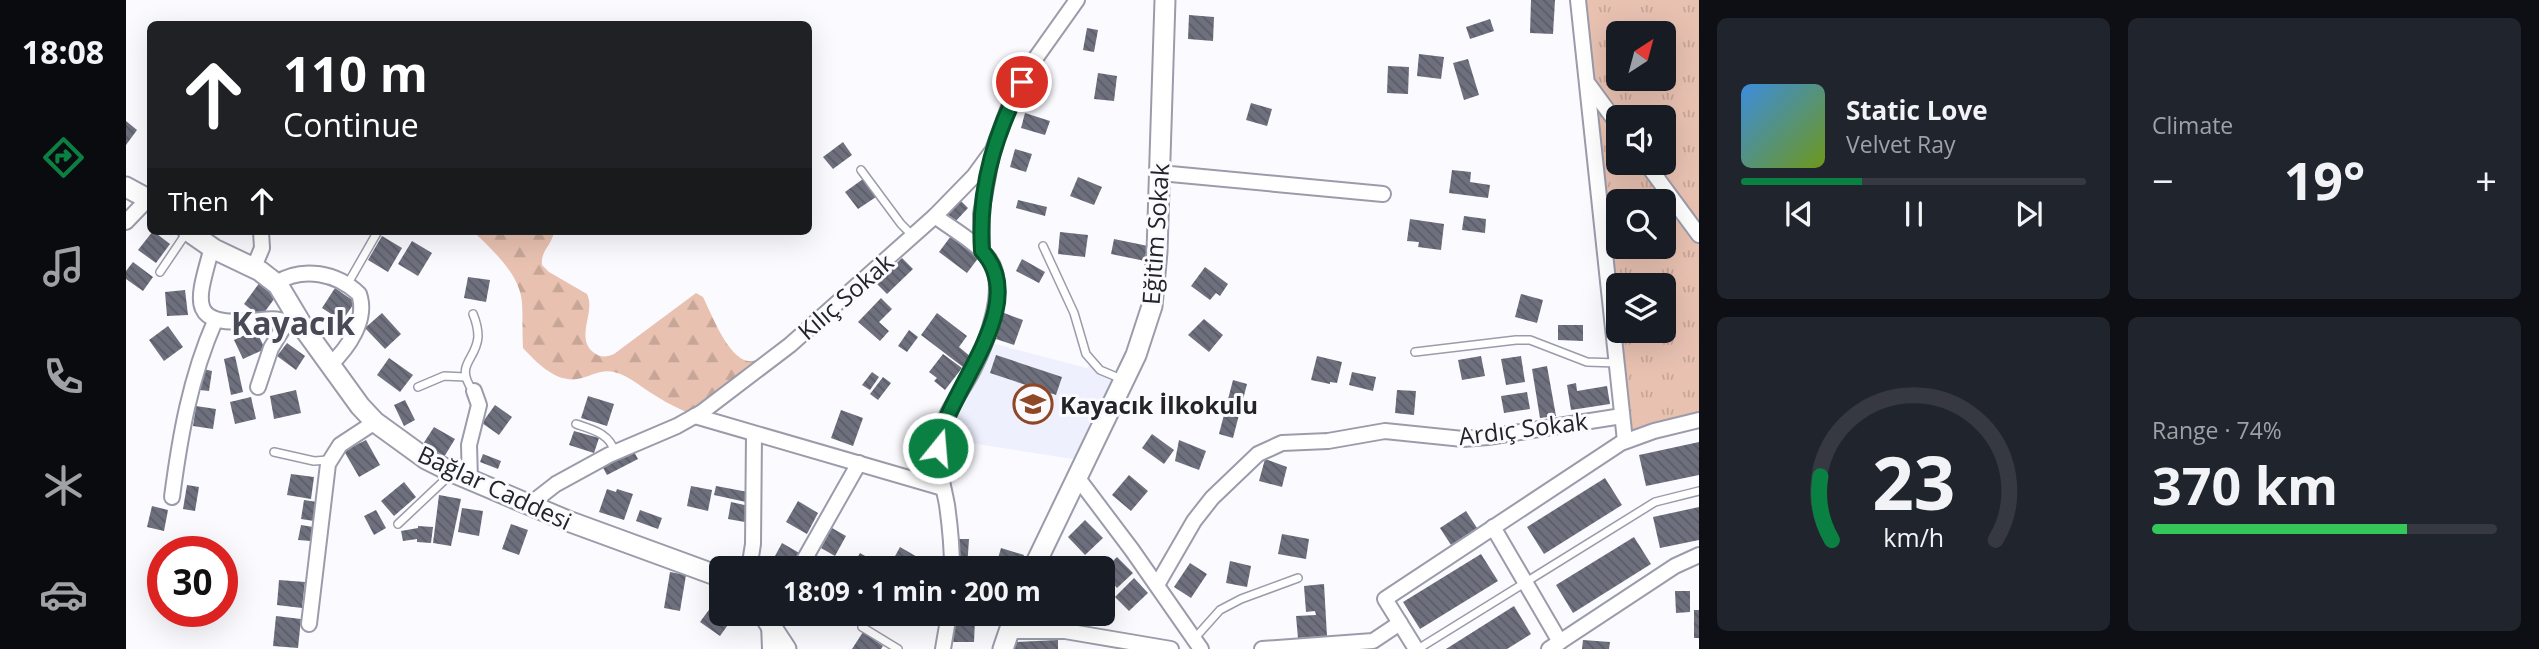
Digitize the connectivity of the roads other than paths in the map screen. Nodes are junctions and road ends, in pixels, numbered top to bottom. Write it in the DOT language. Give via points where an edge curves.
graph roads {
  1 [pos="1077,0"];
  2 [pos="1165,0"];
  3 [pos="1578,0"];
  4 [pos="1588,84"];
  5 [pos="1606,108"];
  6 [pos="993,150"];
  7 [pos="862,170"];
  8 [pos="1160,173"];
  9 [pos="1655,175"];
  10 [pos="126,187"];
  11 [pos="1383,194"];
  12 [pos="147,199"];
  13 [pos="147,202"];
  14 [pos="935,216"];
  15 [pos="126,222"];
  16 [pos="185,235"];
  17 [pos="194,235"];
  18 [pos="261,235"];
  19 [pos="376,235"];
  20 [pos="1699,235"];
  21 [pos="913,236"];
  22 [pos="1044,246"];
  23 [pos="212,247"];
  24 [pos="982,251"];
  25 [pos="254,267"];
  26 [pos="160,272"];
  27 [pos="276,283"];
  28 [pos="347,285"];
  29 [pos="473,314"];
  30 [pos="290,316"];
  31 [pos="215,321"];
  32 [pos="1415,352"];
  33 [pos="1617,363"];
  34 [pos="330,365"];
  35 [pos="465,377"];
  36 [pos="1124,380"];
  37 [pos="258,387"];
  38 [pos="418,387"];
  39 [pos="474,391"];
  40 [pos="695,416"];
  41 [pos="1622,416"];
  42 [pos="1699,419"];
  43 [pos="375,422"];
  44 [pos="576,424"];
  45 [pos="754,433"];
  46 [pos="1625,441"];
  47 [pos="274,452"];
  48 [pos="615,452"];
  49 [pos="330,459"];
  50 [pos="859,463"];
  51 [pos="461,476"];
  52 [pos="1077,477"];
  53 [pos="943,488"];
  54 [pos="1699,491"];
  55 [pos="172,497"];
  56 [pos="529,505"];
  57 [pos="398,524"];
  58 [pos="1493,527"];
  59 [pos="807,555"];
  60 [pos="1699,555"];
  61 [pos="751,556"];
  62 [pos="951,556"];
  63 [pos="1038,556"];
  64 [pos="709,572"];
  65 [pos="1298,578"];
  66 [pos="1525,582"];
  67 [pos="1157,585"];
  68 [pos="1400,623"];
  69 [pos="309,624"];
  70 [pos="769,626"];
  71 [pos="774,626"];
  72 [pos="862,626"];
  73 [pos="947,626"];
  74 [pos="1009,631"];
  75 [pos="1198,644"];
  76 [pos="1373,645"];
  77 [pos="1554,647"];
  78 [pos="770,649"];
  79 [pos="786,649"];
  80 [pos="898,649"];
  81 [pos="943,649"];
  82 [pos="1171,649"];
  83 [pos="1262,649"];
  84 [pos="1417,649"];
  1 -- 6 [label="street, Kılıç Sokak" via="1028,69"];
  2 -- 8 [label="street, Eğitim Sokak"];
  3 -- 4 [label="street"];
  4 -- 5 [label="street"];
  4 -- 33 [label="street"];
  6 -- 14 [label="street, Kılıç Sokak"];
  6 -- 24 [label="street" via="981,214"];
  7 -- 21 [label="lane"];
  8 -- 11 [label="street"];
  8 -- 36 [label="street, Eğitim Sokak" via="1152,306"];
  9 -- 20 [label="street"];
  10 -- 12 [label="street"];
  13 -- 15 [label="street"];
  14 -- 21 [label="street, Kılıç Sokak"];
  14 -- 24 [label="street"];
  16 -- 26 [label="lane"];
  17 -- 23 [label="street, Bağlar Caddesi"];
  18 -- 25 [label="street" via="262,248"];
  19 -- 28 [label="lane"];
  21 -- 40 [label="street, Kılıç Sokak" via="790,345"];
  22 -- 36 [label="lane" via="1074,313 1086,354 1100,370"];
  23 -- 25 [label="street, Bağlar Caddesi"];
  23 -- 31 [label="street" via="201,303 203,312"];
  24 -- 53 [label="street" via="997,275 996,303 975,366 939,438"];
  25 -- 27 [label="street, Bağlar Caddesi"];
  27 -- 28 [label="street" via="310,273"];
  27 -- 30 [label="street, Bağlar Caddesi"];
  28 -- 34 [label="street" via="359,294 360,316 349,344"];
  29 -- 35 [label="lane" via="478,335"];
  30 -- 31 [label="street"];
  30 -- 34 [label="street, Bağlar Caddesi"];
  30 -- 37 [label="street" via="271,348"];
  31 -- 55 [label="street" via="188,396"];
  32 -- 33 [label="lane" via="1523,340 1587,362"];
  33 -- 41 [label="street"];
  34 -- 43 [label="street, Bağlar Caddesi"];
  35 -- 38 [label="lane" via="444,376"];
  35 -- 39 [label="lane"];
  36 -- 52 [label="street, Eğitim Sokak"];
  39 -- 51 [label="street" via="479,405"];
  40 -- 45 [label="street"];
  40 -- 48 [label="street, Kılıç Sokak"];
  41 -- 46 [label="street"];
  41 -- 67 [label="street, Ardıç Sokak" via="1463,439 1385,431 1282,443 1258,454 1212,498"];
  42 -- 46 [label="street"];
  43 -- 49 [label="street" via="340,445"];
  43 -- 51 [label="street, Bağlar Caddesi"];
  44 -- 48 [label="lane" via="604,435"];
  45 -- 50 [label="street"];
  45 -- 61 [label="street"];
  46 -- 58 [label="street"];
  47 -- 49 [label="lane" via="314,461"];
  48 -- 56 [label="street, Kılıç Sokak" via="556,484"];
  49 -- 69 [label="street"];
  50 -- 53 [label="street"];
  50 -- 59 [label="street"];
  51 -- 56 [label="street, Bağlar Caddesi"];
  51 -- 57 [label="lane"];
  52 -- 63 [label="street, Eğitim Sokak"];
  52 -- 67 [label="street"];
  53 -- 62 [label="street"];
  54 -- 66 [label="lane" via="1655,502"];
  56 -- 64 [label="street, Bağlar Caddesi"];
  58 -- 66 [label="street"];
  58 -- 68 [label="street" via="1385,599"];
  60 -- 77 [label="street" via="1675,566"];
  65 -- 75 [label="lane" via="1220,610"];
  66 -- 77 [label="street"];
  66 -- 84 [label="lane"];
  67 -- 75 [label="street"];
  68 -- 76 [label="street"];
  68 -- 84 [label="street"];
  70 -- 78 [label="street"];
  71 -- 79 [label="street"];
  72 -- 80 [label="lane"];
  73 -- 81 [label="street"];
  74 -- 82 [label="street" via="1075,632"];
  76 -- 83 [label="street"];
}
